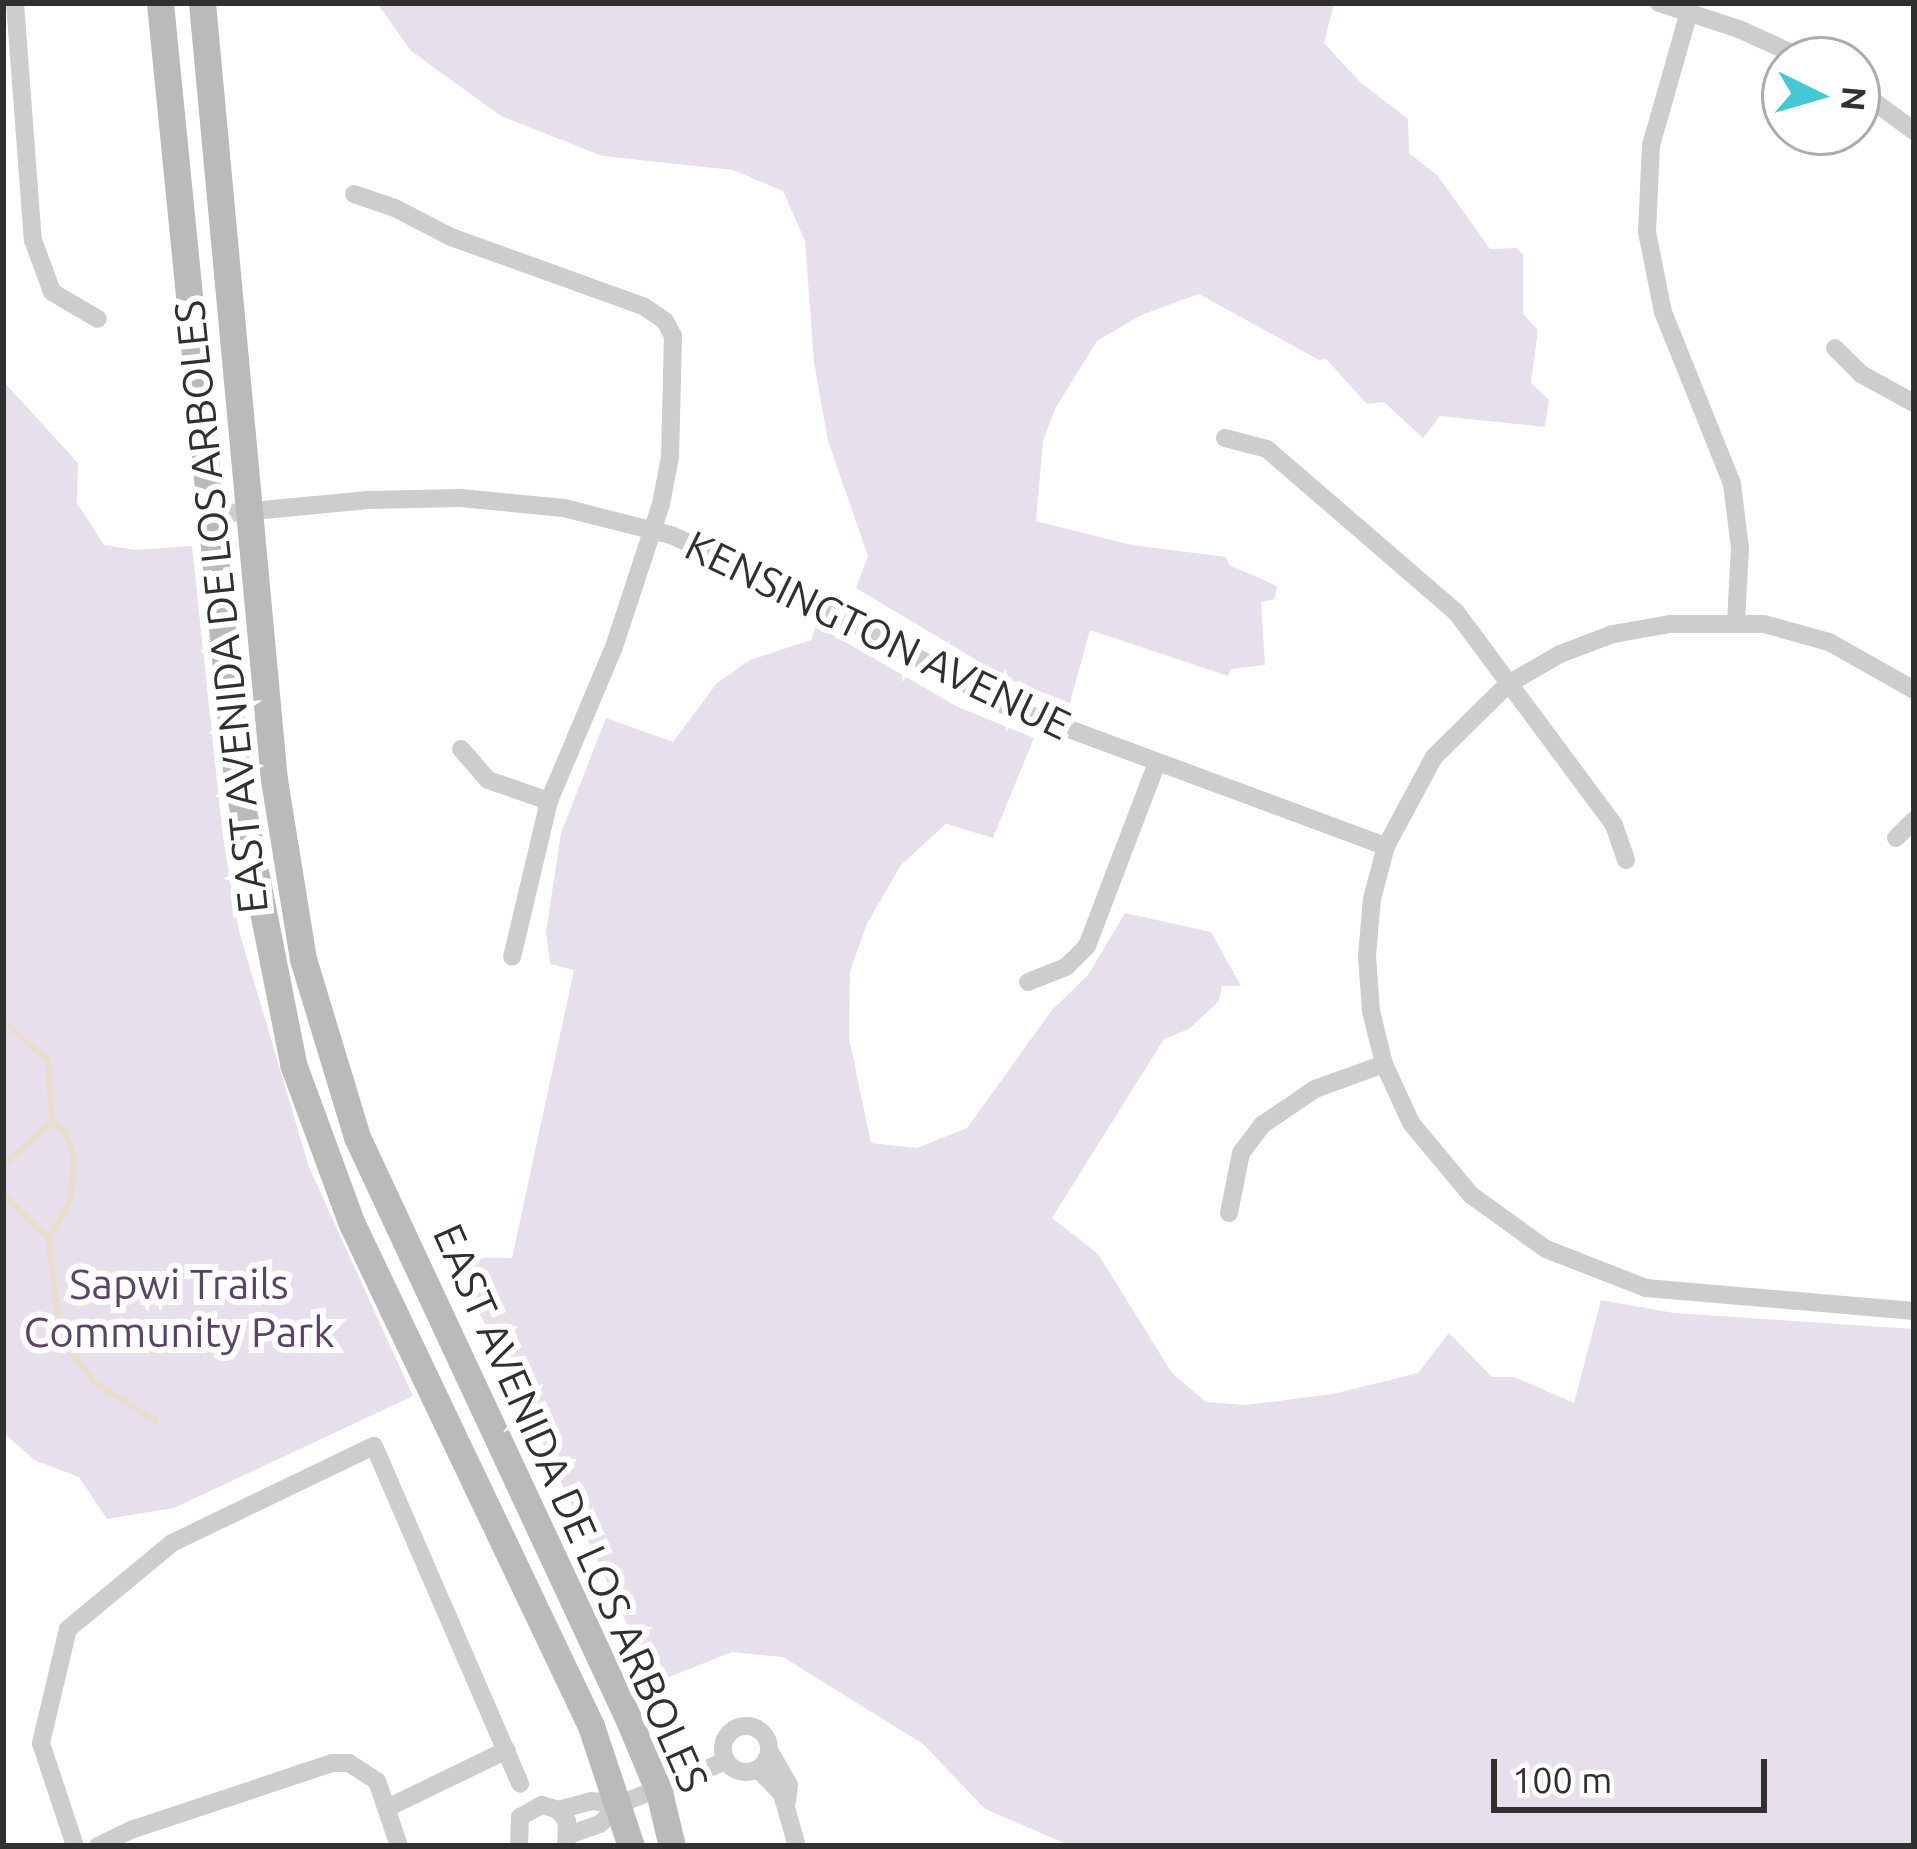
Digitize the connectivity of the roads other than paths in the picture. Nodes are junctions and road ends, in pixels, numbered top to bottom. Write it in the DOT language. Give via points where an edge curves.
graph roads {
  1 [pos="15,3"];
  2 [pos="160,3"];
  3 [pos="202,3"];
  4 [pos="1659,3"];
  5 [pos="1689,12"];
  6 [pos="1761,41"];
  7 [pos="1881,107"];
  8 [pos="1914,131"];
  9 [pos="354,194"];
  10 [pos="98,319"];
  11 [pos="1835,348"];
  12 [pos="1914,403"];
  13 [pos="1225,437"];
  14 [pos="250,511"];
  15 [pos="210,515"];
  16 [pos="652,530"];
  17 [pos="1736,622"];
  18 [pos="1508,684"];
  19 [pos="1914,690"];
  20 [pos="461,749"];
  21 [pos="1157,763"];
  22 [pos="549,801"];
  23 [pos="1914,820"];
  24 [pos="1896,838"];
  25 [pos="1386,845"];
  26 [pos="1626,860"];
  27 [pos="512,957"];
  28 [pos="1028,982"];
  29 [pos="1384,1064"];
  30 [pos="1229,1213"];
  31 [pos="1914,1311"];
  32 [pos="507,1750"];
  33 [pos="770,1750"];
  34 [pos="726,1761"];
  35 [pos="758,1769"];
  36 [pos="520,1784"];
  37 [pos="658,1792"];
  38 [pos="620,1804"];
  39 [pos="787,1805"];
  40 [pos="387,1808"];
  41 [pos="558,1810"];
  42 [pos="568,1840"];
  43 [pos="514,1845"];
  44 [pos="75,1846"];
  45 [pos="98,1846"];
  46 [pos="399,1846"];
  47 [pos="631,1846"];
  48 [pos="673,1846"];
  49 [pos="797,1846"];
  1 -- 10 [label="street" via="33,240 52,292"];
  2 -- 15 [label="main road, EAST AVENIDA DE LOS ARBOLES"];
  3 -- 14 [label="main road, EAST AVENIDA DE LOS ARBOLES"];
  4 -- 5 [label="street"];
  5 -- 6 [label="street"];
  5 -- 17 [label="street" via="1651,145 1645,205 1663,312 1732,484 1740,548"];
  7 -- 8 [label="street"];
  9 -- 16 [label="street" via="665,321 675,358 672,420"];
  11 -- 12 [label="street" via="1861,374"];
  13 -- 18 [label="street" via="1267,449 1414,572 1456,612"];
  14 -- 15 [label="street, KENSINGTON AVENUE"];
  14 -- 16 [label="street, KENSINGTON AVENUE" via="460,498 564,508"];
  14 -- 37 [label="main road, EAST AVENIDA DE LOS ARBOLES" via="285,858 331,1060 357,1137"];
  15 -- 38 [label="main road, EAST AVENIDA DE LOS ARBOLES" via="237,780 299,1084 351,1222 476,1476"];
  16 -- 21 [label="street, KENSINGTON AVENUE" via="786,586 1004,705"];
  16 -- 22 [label="street" via="614,647"];
  17 -- 18 [label="street" via="1613,634"];
  17 -- 19 [label="street" via="1829,642"];
  18 -- 25 [label="street" via="1434,757"];
  18 -- 26 [label="street" via="1614,825"];
  20 -- 22 [label="street" via="488,780"];
  21 -- 25 [label="street, KENSINGTON AVENUE"];
  21 -- 28 [label="street" via="1087,946 1066,968"];
  22 -- 27 [label="street"];
  23 -- 24 [label="street"];
  25 -- 29 [label="street" via="1367,956"];
  29 -- 30 [label="street" via="1315,1089 1262,1125 1240,1154"];
  29 -- 31 [label="street" via="1411,1123 1448,1170 1546,1249 1646,1288"];
  32 -- 36 [label="street"];
  32 -- 40 [label="street"];
  32 -- 44 [label="street" via="374,1446 172,1543 68,1629 41,1743"];
  33 -- 34 [label="street" via="759,1730 737,1728 723,1745"];
  33 -- 35 [label="street"];
  33 -- 39 [label="street" via="789,1785"];
  34 -- 35 [label="street" via="737,1771"];
  34 -- 37 [label="street"];
  35 -- 39 [label="street"];
  37 -- 38 [label="street"];
  37 -- 48 [label="main road, EAST AVENIDA DE LOS ARBOLES"];
  38 -- 41 [label="street"];
  38 -- 42 [label="street"];
  38 -- 47 [label="main road, EAST AVENIDA DE LOS ARBOLES"];
  39 -- 49 [label="street"];
  40 -- 45 [label="street" via="362,1768 332,1763"];
  40 -- 46 [label="street"];
  41 -- 42 [label="street"];
  41 -- 43 [label="street" via="525,1811"];
}
